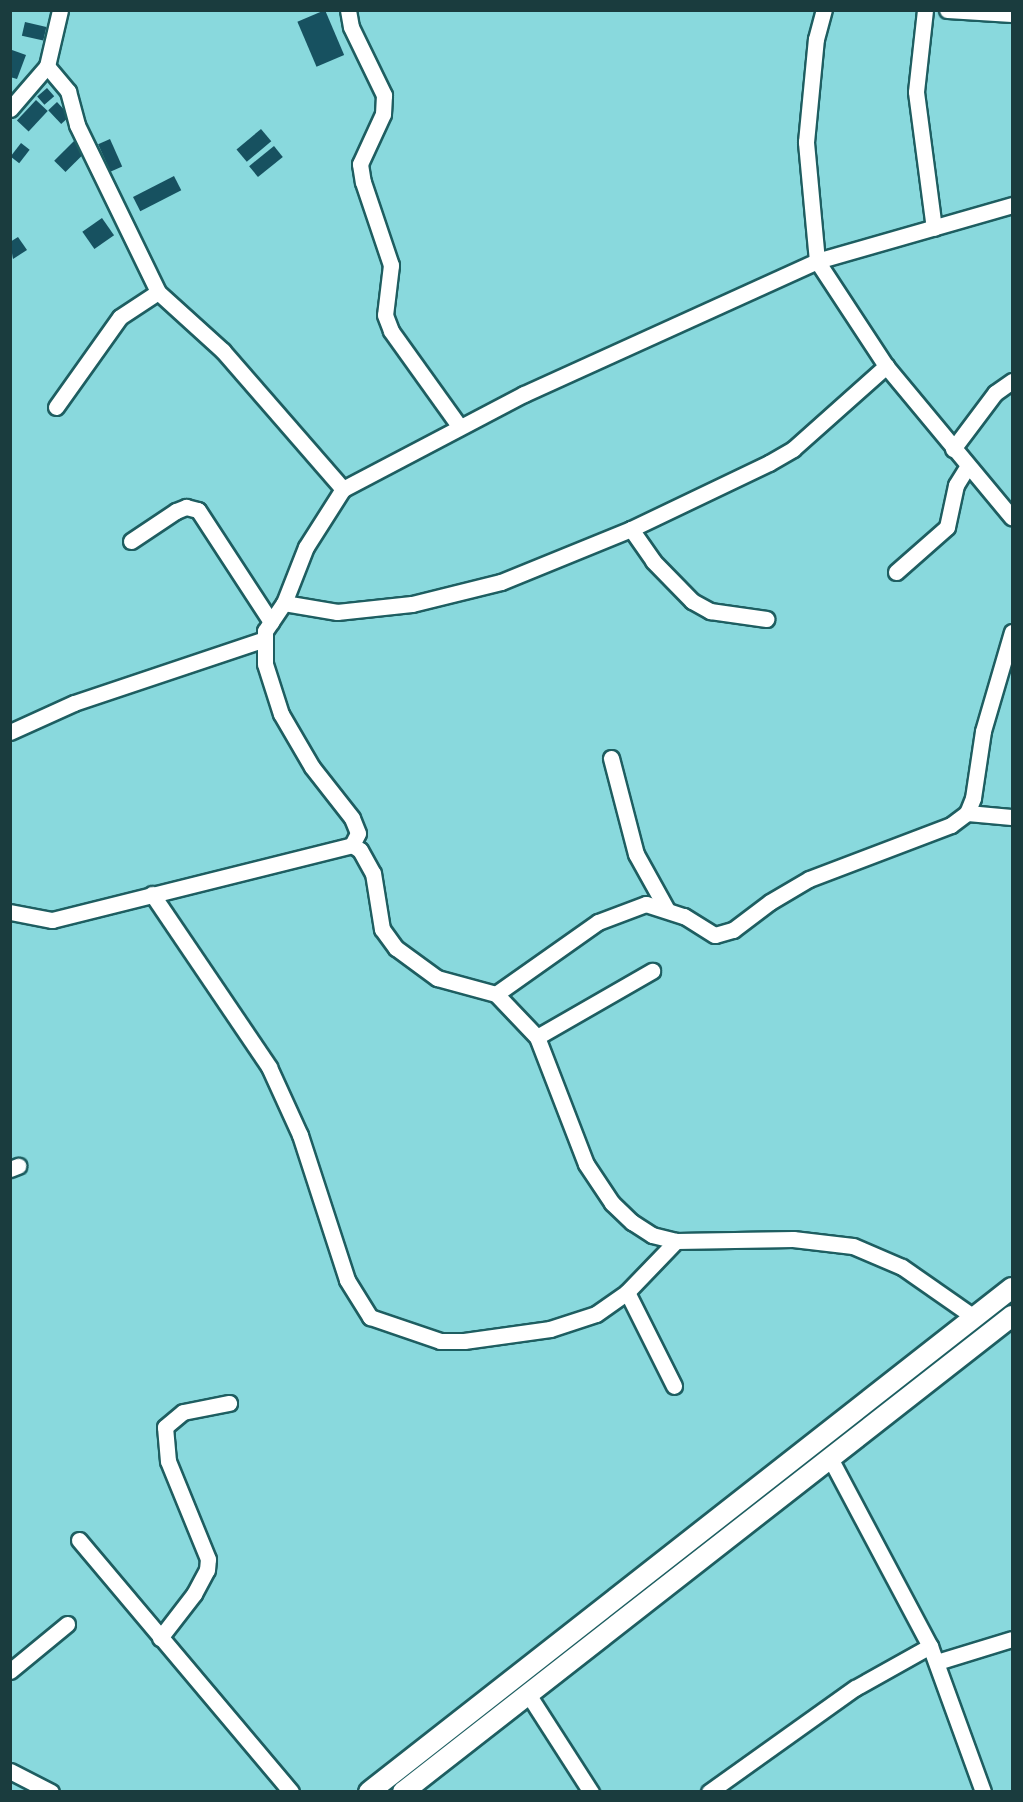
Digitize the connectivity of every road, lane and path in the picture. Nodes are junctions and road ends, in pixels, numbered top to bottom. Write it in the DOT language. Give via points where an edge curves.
graph roads {
  1 [pos="60,10"];
  2 [pos="348,10"];
  3 [pos="824,10"];
  4 [pos="925,10"];
  5 [pos="947,10"];
  6 [pos="1012,14"];
  7 [pos="47,66"];
  8 [pos="10,109"];
  9 [pos="1012,205"];
  10 [pos="934,228"];
  11 [pos="818,261"];
  12 [pos="158,292"];
  13 [pos="886,366"];
  14 [pos="1012,381"];
  15 [pos="56,407"];
  16 [pos="459,426"];
  17 [pos="953,449"];
  18 [pos="968,466"];
  19 [pos="343,489"];
  20 [pos="1012,518"];
  21 [pos="631,529"];
  22 [pos="131,541"];
  23 [pos="896,572"];
  24 [pos="284,603"];
  25 [pos="766,619"];
  26 [pos="271,622"];
  27 [pos="1012,632"];
  28 [pos="265,639"];
  29 [pos="10,732"];
  30 [pos="611,758"];
  31 [pos="967,813"];
  32 [pos="1012,817"];
  33 [pos="352,845"];
  34 [pos="152,894"];
  35 [pos="667,910"];
  36 [pos="10,912"];
  37 [pos="652,971"];
  38 [pos="496,994"];
  39 [pos="537,1037"];
  40 [pos="676,1241"];
  41 [pos="1012,1288"];
  42 [pos="627,1292"];
  43 [pos="1012,1316"];
  44 [pos="975,1318"];
  45 [pos="674,1386"];
  46 [pos="229,1403"];
  47 [pos="831,1460"];
  48 [pos="79,1540"];
  49 [pos="67,1624"];
  50 [pos="160,1638"];
  51 [pos="1012,1639"];
  52 [pos="930,1646"];
  53 [pos="937,1662"];
  54 [pos="10,1671"];
  55 [pos="528,1694"];
  56 [pos="10,1772"];
  57 [pos="51,1791"];
  58 [pos="291,1791"];
  59 [pos="369,1791"];
  60 [pos="404,1791"];
  61 [pos="591,1791"];
  62 [pos="709,1791"];
  63 [pos="982,1791"];
  1 -- 7 [label="street"];
  2 -- 16 [label="street" via="351,27 384,95 383,114 360,164 391,265 385,315 391,331"];
  3 -- 11 [label="street" via="816,39 806,142"];
  4 -- 10 [label="street" via="916,92"];
  5 -- 6 [label="street"];
  7 -- 8 [label="street"];
  7 -- 12 [label="street" via="68,91 76,125"];
  9 -- 10 [label="street"];
  10 -- 11 [label="street"];
  11 -- 13 [label="street"];
  11 -- 16 [label="street"];
  12 -- 15 [label="street" via="120,317"];
  12 -- 19 [label="street" via="223,351"];
  13 -- 17 [label="street"];
  13 -- 21 [label="street" via="793,449"];
  14 -- 17 [label="street" via="995,393"];
  16 -- 19 [label="street"];
  17 -- 18 [label="street"];
  18 -- 20 [label="street"];
  18 -- 23 [label="street" via="956,485 947,527"];
  19 -- 24 [label="street" via="306,547"];
  21 -- 24 [label="street" via="501,582 412,604 337,612"];
  21 -- 25 [label="street" via="653,561 692,601 710,611"];
  22 -- 26 [label="street" via="176,511 186,507 198,510"];
  24 -- 26 [label="street"];
  26 -- 28 [label="street"];
  27 -- 31 [label="street" via="983,731 973,798"];
  28 -- 29 [label="street" via="74,703"];
  28 -- 33 [label="street" via="265,664 281,714 312,767 352,818 358,833"];
  30 -- 35 [label="street" via="636,854"];
  31 -- 32 [label="street"];
  31 -- 35 [label="street" via="951,825 809,879 733,930 715,935"];
  33 -- 34 [label="street"];
  33 -- 38 [label="street" via="360,850 373,873 382,929 396,948 438,978"];
  34 -- 36 [label="street" via="52,920"];
  34 -- 42 [label="street" via="269,1067 300,1135 347,1280 370,1317 421,1336 464,1341 577,1322"];
  35 -- 38 [label="street" via="646,904 598,922"];
  37 -- 39 [label="street"];
  38 -- 39 [label="street"];
  39 -- 40 [label="street" via="576,1142 598,1184 632,1222 652,1235"];
  40 -- 42 [label="street"];
  40 -- 44 [label="street" via="793,1239 853,1246 902,1267"];
  41 -- 44 [label="main road"];
  42 -- 45 [label="street"];
  43 -- 47 [label="main road"];
  44 -- 59 [label="main road"];
  46 -- 50 [label="street" via="183,1412 165,1427 168,1461 208,1559 204,1578"];
  47 -- 52 [label="street"];
  47 -- 55 [label="main road"];
  48 -- 50 [label="street"];
  49 -- 54 [label="street"];
  50 -- 58 [label="street"];
  51 -- 53 [label="street"];
  52 -- 53 [label="street"];
  52 -- 62 [label="street" via="870,1678"];
  53 -- 63 [label="street"];
  55 -- 60 [label="main road"];
  55 -- 61 [label="street"];
  56 -- 57 [label="street"];
}
